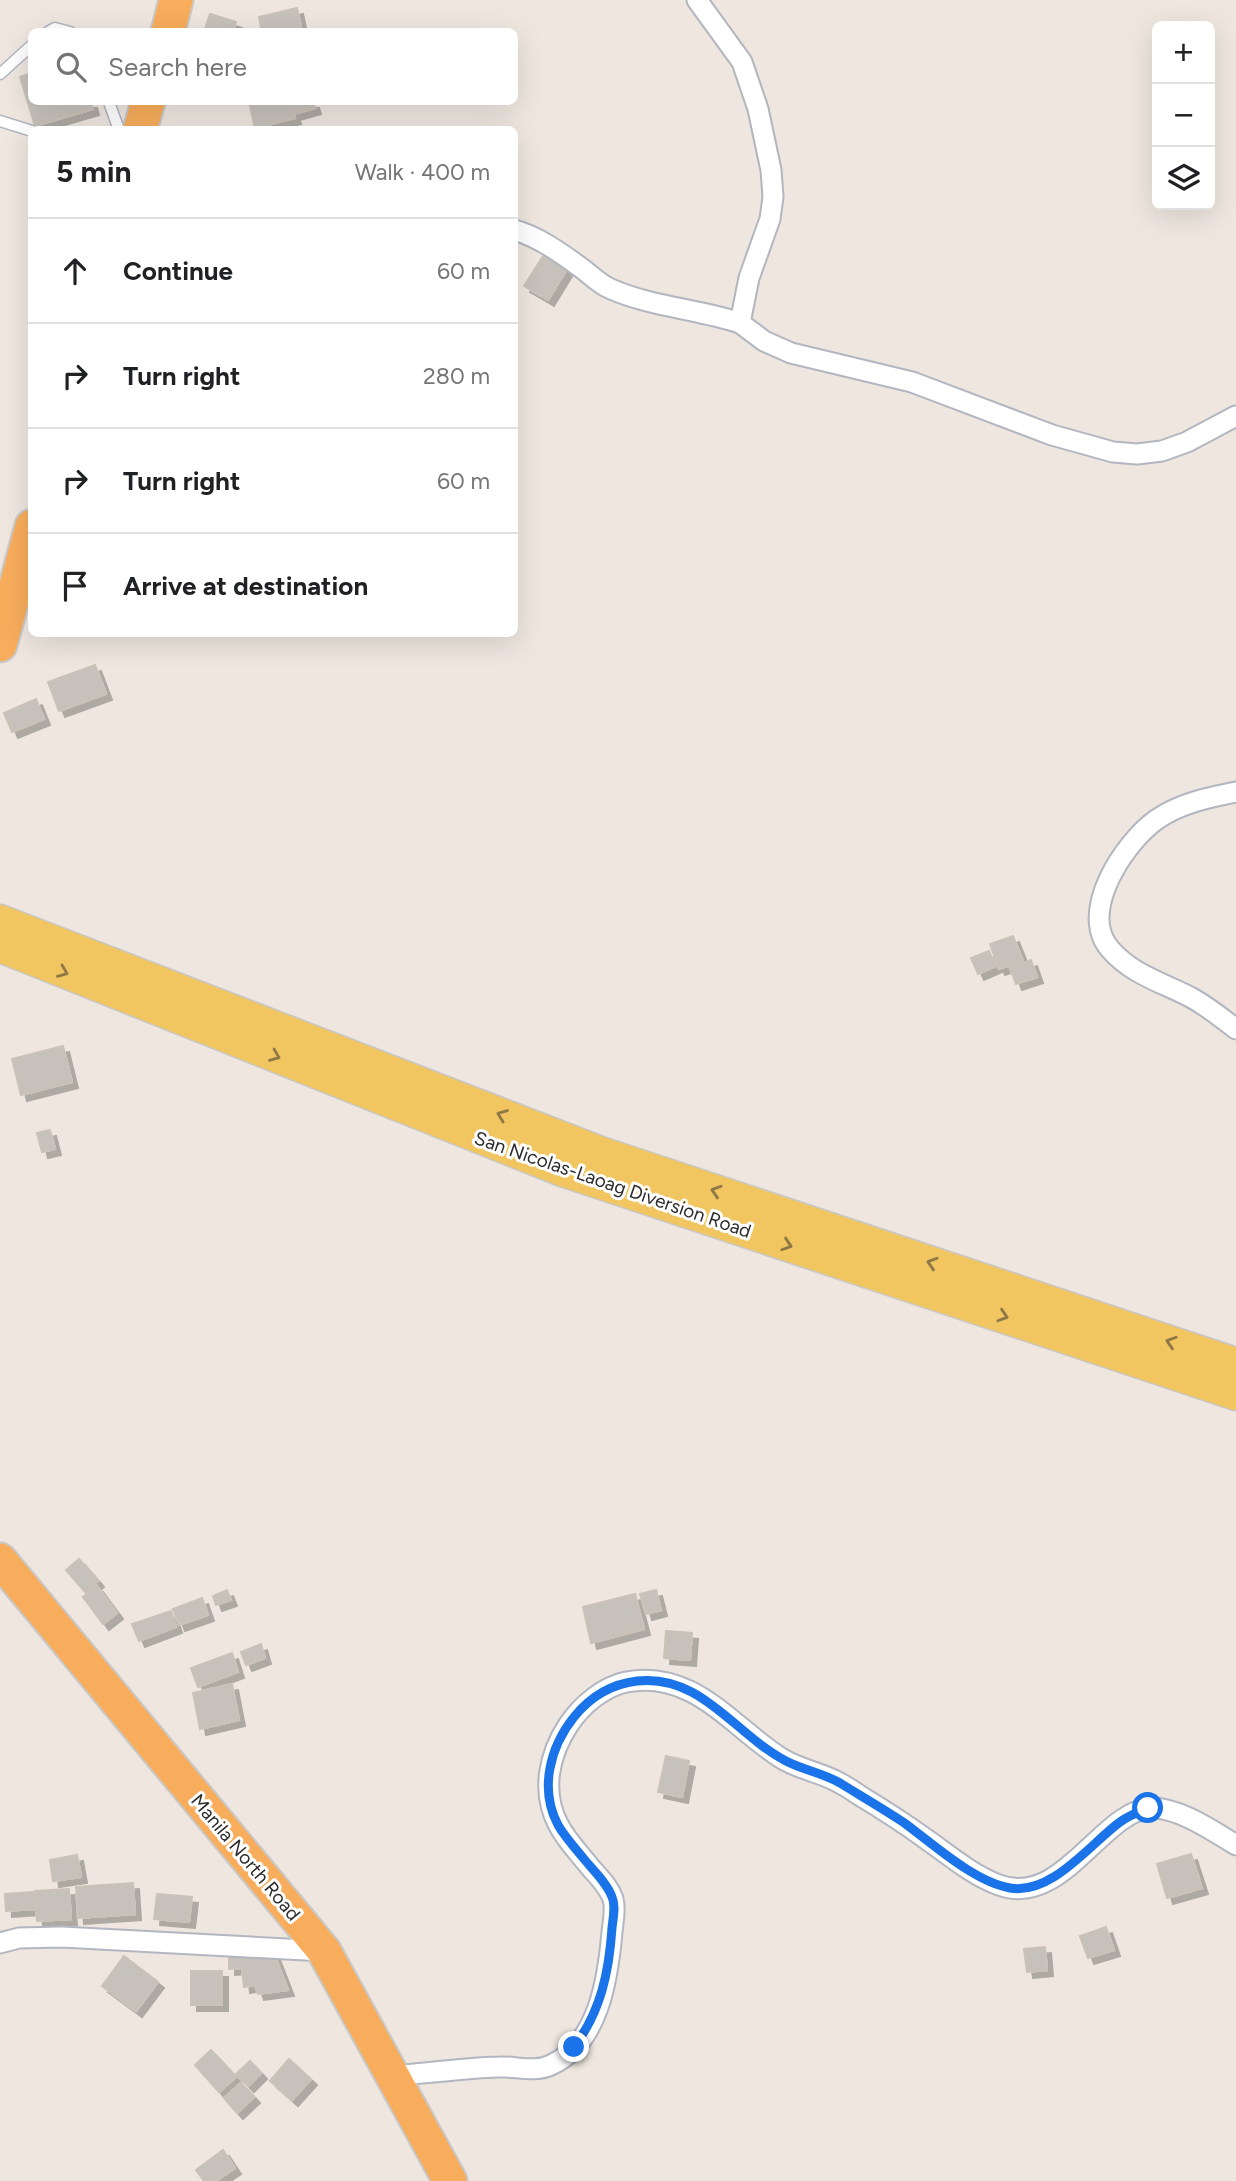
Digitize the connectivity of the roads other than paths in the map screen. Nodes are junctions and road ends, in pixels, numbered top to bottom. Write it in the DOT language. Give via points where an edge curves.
graph roads {
  1 [pos="176,0"];
  2 [pos="696,0"];
  3 [pos="169,28"];
  4 [pos="28,49"];
  5 [pos="0,74"];
  6 [pos="109,105"];
  7 [pos="147,105"];
  8 [pos="0,121"];
  9 [pos="117,126"];
  10 [pos="142,126"];
  11 [pos="28,130"];
  12 [pos="518,232"];
  13 [pos="740,324"];
  14 [pos="1236,416"];
  15 [pos="28,533"];
  16 [pos="28,537"];
  17 [pos="0,561"];
  18 [pos="7,591"];
  19 [pos="0,645"];
  20 [pos="1236,792"];
  21 [pos="0,920"];
  22 [pos="0,946"];
  23 [pos="1236,1029"];
  24 [pos="1236,1364"];
  25 [pos="1236,1394"];
  26 [pos="0,1560"];
  27 [pos="1236,1846"];
  28 [pos="0,1943"];
  29 [pos="324,1951"];
  30 [pos="393,2077"];
  31 [pos="450,2181"];
  1 -- 3 [label="highway"];
  2 -- 13 [label="street" via="742,62 771,170 770,219 749,278"];
  4 -- 5 [label="lane"];
  6 -- 9 [label="lane"];
  7 -- 10 [label="highway"];
  8 -- 11 [label="lane"];
  12 -- 13 [label="street" via="630,297"];
  13 -- 14 [label="street" via="791,352 912,382 1052,435 1113,452 1162,452"];
  15 -- 17 [label="highway"];
  16 -- 18 [label="highway"];
  18 -- 19 [label="highway"];
  20 -- 23 [label="street" via="1192,801 1157,819 1137,836 1105,889 1099,921 1108,947 1121,961 1193,999"];
  24 -- 21 [label="main road, San Nicolas-Laoag Diversion Road, one-way" via="601,1153"];
  22 -- 25 [label="main road, San Nicolas-Laoag Diversion Road, one-way" via="562,1170"];
  26 -- 29 [label="highway, Manila North Road"];
  27 -- 30 [label="street" via="1182,1816 1148,1808 1120,1822 1049,1880 1012,1889 976,1873 835,1781 786,1761 681,1685 624,1682 588,1702 575,1716 559,1739 549,1769 557,1823 608,1889 614,1906 607,1976 589,2027 563,2058 542,2068"];
  28 -- 29 [label="street" via="62,1937"];
  29 -- 30 [label="highway, Manila North Road"];
  30 -- 31 [label="highway, Manila North Road"];
}
